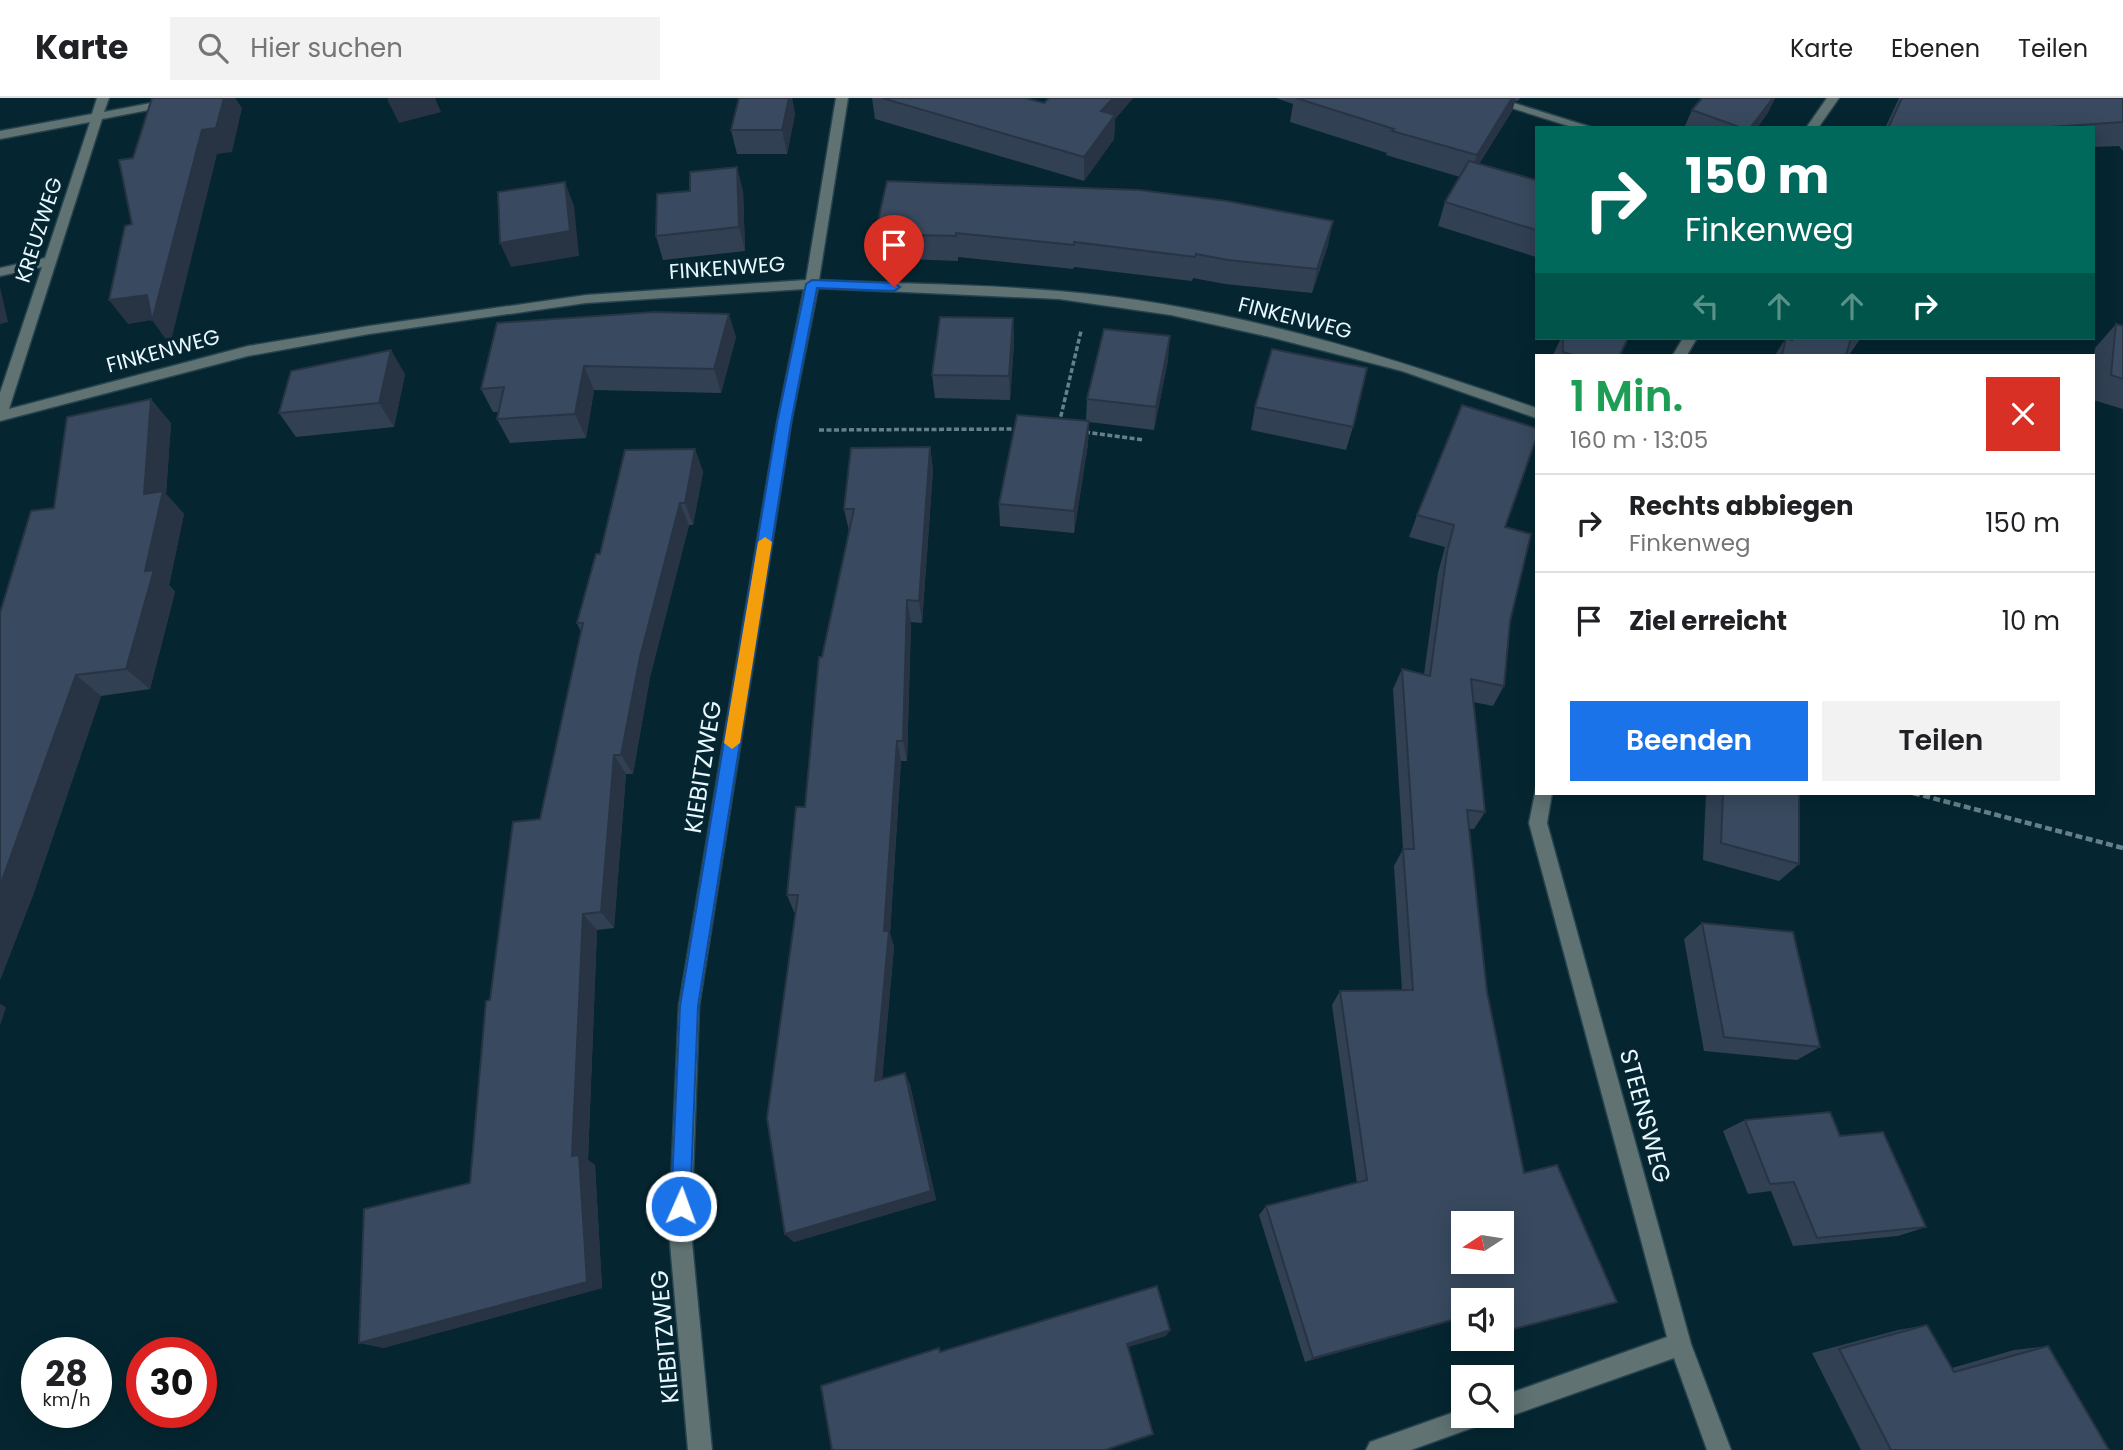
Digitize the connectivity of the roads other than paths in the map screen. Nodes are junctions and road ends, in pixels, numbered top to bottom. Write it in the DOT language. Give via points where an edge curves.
graph roads {
  1 [pos="103,98"];
  2 [pos="195,98"];
  3 [pos="842,98"];
  4 [pos="1486,98"];
  5 [pos="1833,98"];
  6 [pos="97,117"];
  7 [pos="1581,126"];
  8 [pos="1813,126"];
  9 [pos="0,135"];
  10 [pos="48,261"];
  11 [pos="0,272"];
  12 [pos="812,284"];
  13 [pos="1535,413"];
  14 [pos="0,415"];
  15 [pos="1543,795"];
  16 [pos="1680,1344"];
  17 [pos="1514,1402"];
  18 [pos="1451,1424"];
  19 [pos="699,1450"];
  20 [pos="1378,1450"];
  21 [pos="1719,1450"];
  1 -- 6 [label="street, KREUZWEG"];
  2 -- 6 [label="street"];
  3 -- 12 [label="street, KIEBITZWEG"];
  4 -- 7 [label="street"];
  5 -- 8 [label="street"];
  6 -- 9 [label="street"];
  6 -- 10 [label="street, KREUZWEG"];
  10 -- 11 [label="street"];
  10 -- 14 [label="street, KREUZWEG"];
  12 -- 13 [label="street, FINKENWEG" via="1059,295 1171,311 1406,367"];
  12 -- 14 [label="street, FINKENWEG" via="586,299 369,330 248,351"];
  12 -- 19 [label="street, KIEBITZWEG" via="783,430 689,1006 680,1231"];
  15 -- 16 [label="street, STEENSWEG" via="1538,823"];
  16 -- 17 [label="street"];
  16 -- 21 [label="street, STEENSWEG"];
  18 -- 20 [label="street"];
}
